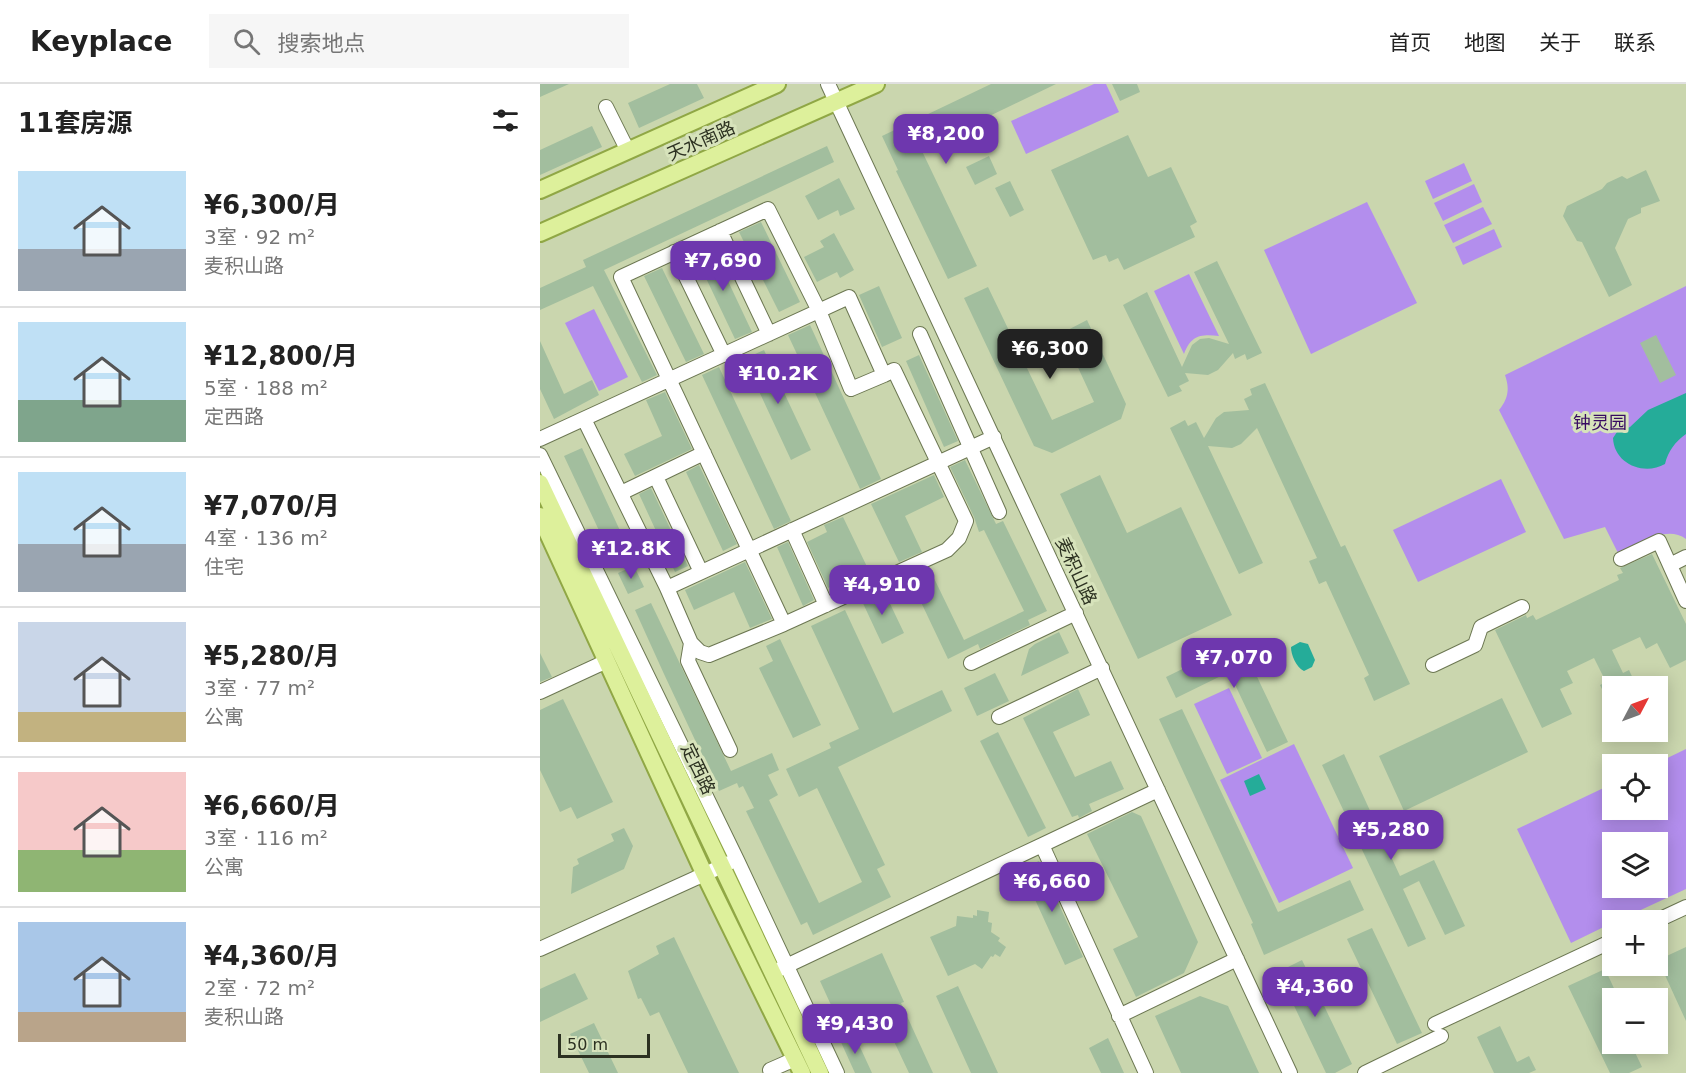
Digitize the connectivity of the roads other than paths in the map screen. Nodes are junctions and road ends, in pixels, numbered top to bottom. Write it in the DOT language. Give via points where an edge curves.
graph roads {
  1 [pos="777,84"];
  2 [pos="828,84"];
  3 [pos="876,84"];
  4 [pos="838,102"];
  5 [pos="606,107"];
  6 [pos="628,150"];
  7 [pos="540,190"];
  8 [pos="720,231"];
  9 [pos="540,233"];
  10 [pos="674,252"];
  11 [pos="819,311"];
  12 [pos="769,334"];
  13 [pos="920,334"];
  14 [pos="724,355"];
  15 [pos="884,375"];
  16 [pos="669,380"];
  17 [pos="584,418"];
  18 [pos="994,437"];
  19 [pos="540,439"];
  20 [pos="970,448"];
  21 [pos="704,453"];
  22 [pos="540,455"];
  23 [pos="939,462"];
  24 [pos="656,477"];
  25 [pos="540,483"];
  26 [pos="621,493"];
  27 [pos="999,512"];
  28 [pos="540,516"];
  29 [pos="792,530"];
  30 [pos="749,550"];
  31 [pos="1686,557"];
  32 [pos="1621,559"];
  33 [pos="1670,565"];
  34 [pos="701,572"];
  35 [pos="667,588"];
  36 [pos="1686,601"];
  37 [pos="826,605"];
  38 [pos="1522,607"];
  39 [pos="1076,613"];
  40 [pos="784,624"];
  41 [pos="691,643"];
  42 [pos="607,661"];
  43 [pos="971,663"];
  44 [pos="1434,665"];
  45 [pos="1102,668"];
  46 [pos="540,692"];
  47 [pos="999,717"];
  48 [pos="730,750"];
  49 [pos="1158,790"];
  50 [pos="1042,845"];
  51 [pos="730,863"];
  52 [pos="704,873"];
  53 [pos="1686,907"];
  54 [pos="1668,915"];
  55 [pos="1602,946"];
  56 [pos="540,949"];
  57 [pos="1237,959"];
  58 [pos="780,969"];
  59 [pos="1119,1016"];
  60 [pos="798,1066"];
  61 [pos="772,1073"];
  62 [pos="820,1073"];
  63 [pos="837,1073"];
  64 [pos="1146,1073"];
  65 [pos="1290,1073"];
  66 [pos="1365,1073"];
  1 -- 6 [label="main road, 天水南路"];
  2 -- 4 [label="street, 麦积山路"];
  3 -- 4 [label="main road, 天水南路"];
  4 -- 9 [label="main road, 天水南路"];
  4 -- 18 [label="street, 麦积山路"];
  5 -- 6 [label="street"];
  6 -- 7 [label="main road, 天水南路"];
  8 -- 10 [label="street"];
  8 -- 11 [label="street" via="768,209"];
  8 -- 12 [label="street"];
  10 -- 14 [label="street"];
  10 -- 16 [label="street" via="621,277"];
  11 -- 12 [label="street"];
  11 -- 15 [label="street" via="849,297"];
  11 -- 15 [label="street" via="851,389"];
  12 -- 14 [label="street"];
  13 -- 20 [label="street"];
  14 -- 16 [label="street"];
  15 -- 23 [label="street" via="894,370"];
  16 -- 17 [label="street"];
  16 -- 21 [label="street"];
  17 -- 19 [label="street"];
  17 -- 26 [label="street"];
  18 -- 20 [label="street"];
  18 -- 39 [label="street, 麦积山路"];
  20 -- 23 [label="street"];
  20 -- 27 [label="street"];
  21 -- 24 [label="street"];
  21 -- 30 [label="street"];
  22 -- 51 [label="street"];
  23 -- 29 [label="street"];
  23 -- 37 [label="street" via="966,521 958,538 947,550"];
  24 -- 26 [label="street"];
  24 -- 34 [label="street"];
  25 -- 51 [label="main road, 定西路"];
  26 -- 35 [label="street"];
  28 -- 42 [label="main road, 定西路"];
  29 -- 30 [label="street"];
  29 -- 37 [label="street"];
  30 -- 34 [label="street"];
  30 -- 40 [label="street"];
  31 -- 33 [label="street"];
  32 -- 33 [label="street" via="1659,541"];
  33 -- 36 [label="street"];
  34 -- 35 [label="street"];
  35 -- 41 [label="street"];
  37 -- 40 [label="street"];
  38 -- 44 [label="street" via="1481,627 1475,645"];
  39 -- 43 [label="street"];
  39 -- 45 [label="street, 麦积山路"];
  40 -- 41 [label="street" via="709,655"];
  41 -- 48 [label="street" via="688,661"];
  42 -- 46 [label="street"];
  42 -- 52 [label="main road, 定西路"];
  45 -- 47 [label="street"];
  45 -- 49 [label="street, 麦积山路"];
  49 -- 50 [label="street"];
  49 -- 57 [label="street, 麦积山路"];
  50 -- 58 [label="street"];
  50 -- 59 [label="street"];
  51 -- 52 [label="street"];
  51 -- 58 [label="main road, 定西路"];
  52 -- 56 [label="street"];
  52 -- 60 [label="main road, 定西路"];
  53 -- 54 [label="street"];
  55 -- 66 [label="street" via="1438,1030"];
  57 -- 59 [label="street"];
  57 -- 65 [label="street, 麦积山路"];
  58 -- 62 [label="main road, 定西路"];
  58 -- 63 [label="street"];
  59 -- 64 [label="street"];
  60 -- 61 [label="street" via="770,1070"];
}
